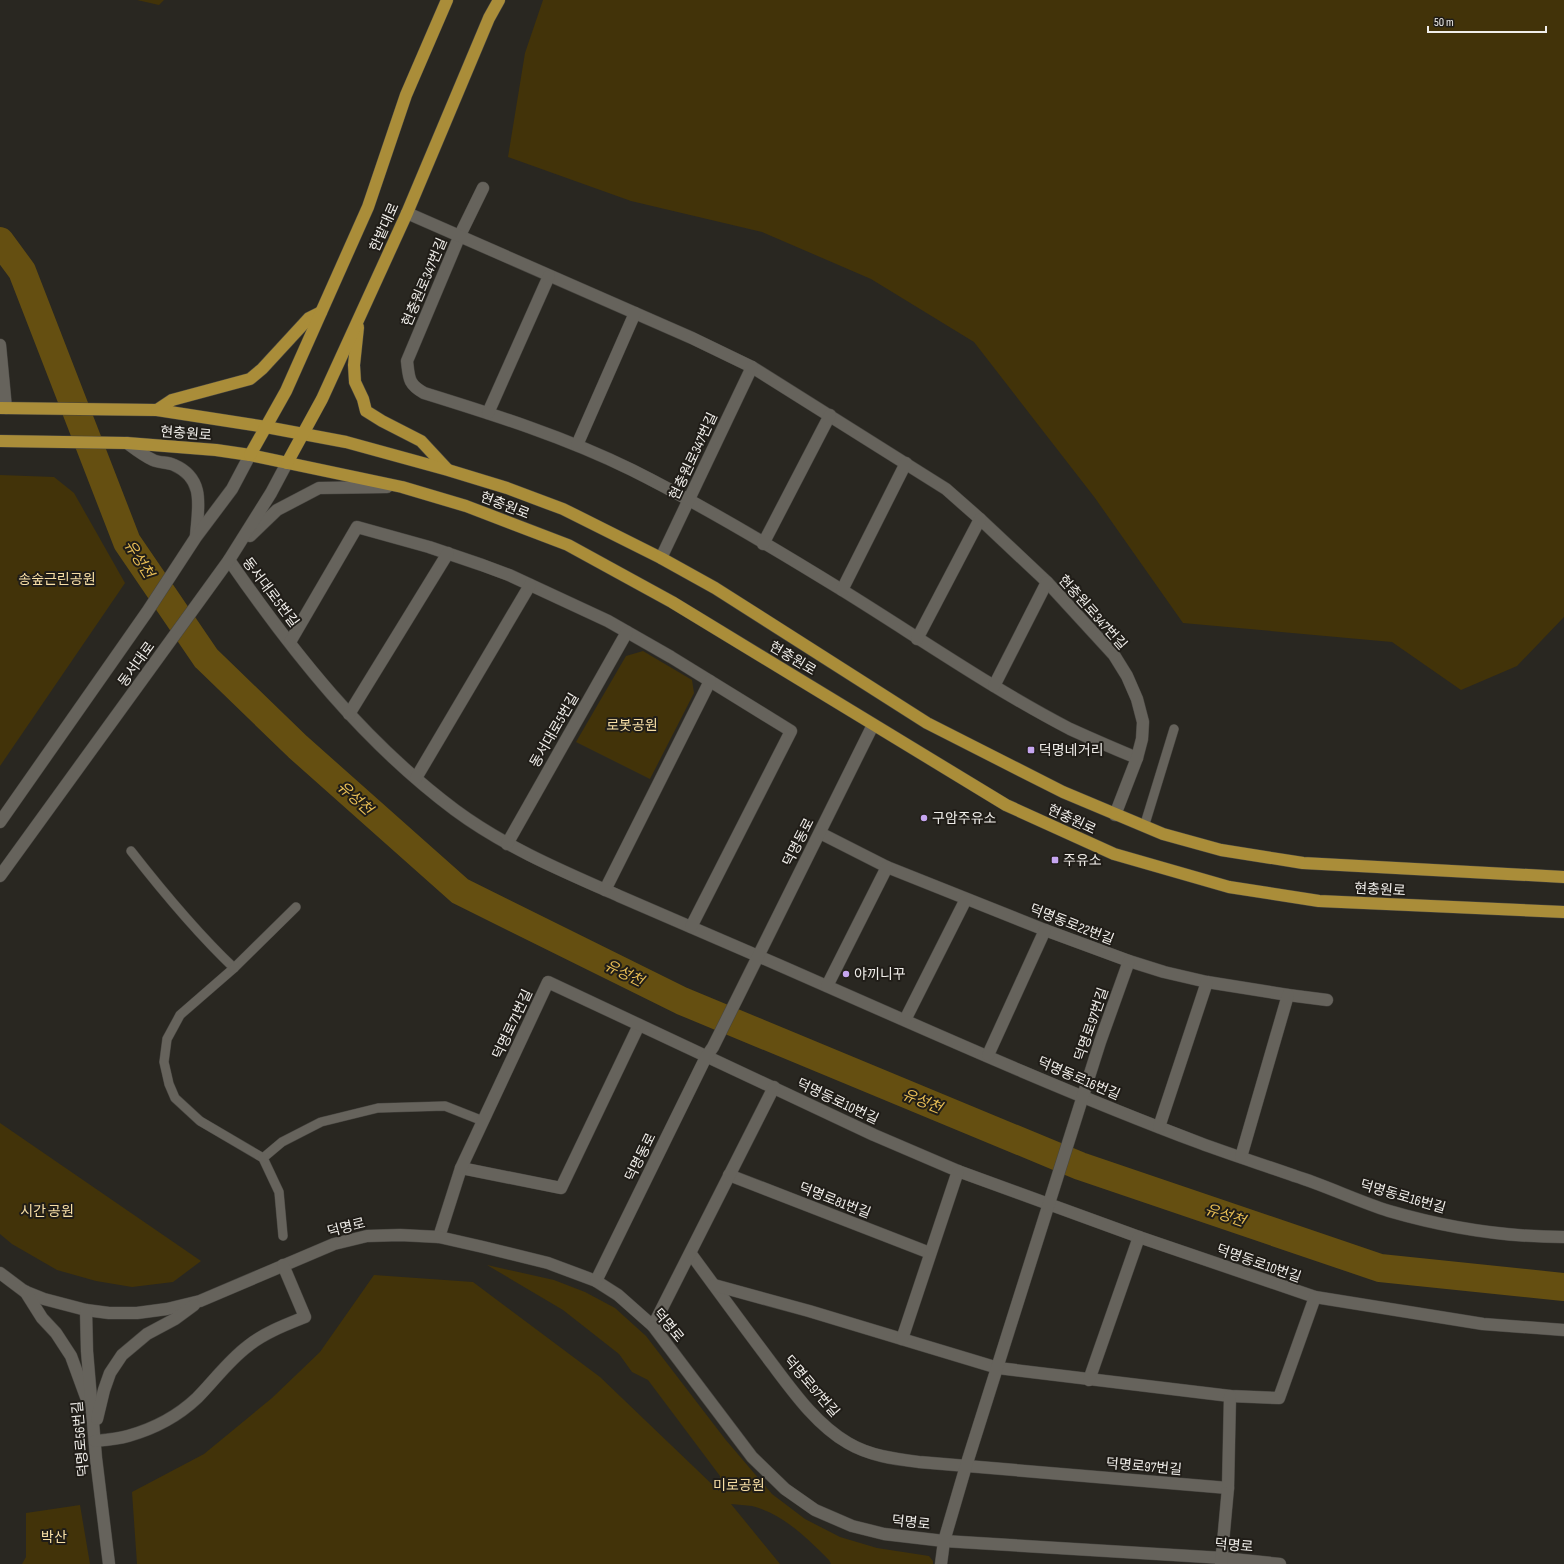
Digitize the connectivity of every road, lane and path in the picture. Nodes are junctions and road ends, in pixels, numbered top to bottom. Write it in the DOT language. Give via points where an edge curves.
graph roads {
  1 [pos="447,0"];
  2 [pos="499,0"];
  3 [pos="483,188"];
  4 [pos="407,213"];
  5 [pos="460,235"];
  6 [pos="549,276"];
  7 [pos="321,312"];
  8 [pos="635,314"];
  9 [pos="359,318"];
  10 [pos="0,346"];
  11 [pos="752,367"];
  12 [pos="3,408"];
  13 [pos="157,410"];
  14 [pos="488,413"];
  15 [pos="830,415"];
  16 [pos="266,426"];
  17 [pos="303,434"];
  18 [pos="0,441"];
  19 [pos="127,443"];
  20 [pos="577,445"];
  21 [pos="250,455"];
  22 [pos="287,463"];
  23 [pos="906,463"];
  24 [pos="448,470"];
  25 [pos="402,486"];
  26 [pos="689,500"];
  27 [pos="980,518"];
  28 [pos="196,537"];
  29 [pos="763,544"];
  30 [pos="448,553"];
  31 [pos="661,558"];
  32 [pos="229,560"];
  33 [pos="1047,582"];
  34 [pos="530,585"];
  35 [pos="842,590"];
  36 [pos="627,632"];
  37 [pos="917,639"];
  38 [pos="290,642"];
  39 [pos="710,681"];
  40 [pos="994,686"];
  41 [pos="349,714"];
  42 [pos="873,725"];
  43 [pos="1174,729"];
  44 [pos="1137,758"];
  45 [pos="416,778"];
  46 [pos="1115,815"];
  47 [pos="0,822"];
  48 [pos="1144,827"];
  49 [pos="820,833"];
  50 [pos="507,844"];
  51 [pos="131,851"];
  52 [pos="887,867"];
  53 [pos="0,876"];
  54 [pos="1564,877"];
  55 [pos="605,890"];
  56 [pos="966,899"];
  57 [pos="296,907"];
  58 [pos="1564,912"];
  59 [pos="691,927"];
  60 [pos="1045,930"];
  61 [pos="758,956"];
  62 [pos="1129,961"];
  63 [pos="234,968"];
  64 [pos="1207,982"];
  65 [pos="827,986"];
  66 [pos="1288,995"];
  67 [pos="1327,1000"];
  68 [pos="905,1020"];
  69 [pos="638,1025"];
  70 [pos="710,1052"];
  71 [pos="988,1056"];
  72 [pos="774,1087"];
  73 [pos="1083,1097"];
  74 [pos="483,1121"];
  75 [pos="1159,1127"];
  76 [pos="1241,1157"];
  77 [pos="263,1158"];
  78 [pos="461,1168"];
  79 [pos="958,1171"];
  80 [pos="730,1175"];
  81 [pos="1049,1205"];
  82 [pos="283,1236"];
  83 [pos="439,1237"];
  84 [pos="1139,1237"];
  85 [pos="1564,1237"];
  86 [pos="930,1253"];
  87 [pos="691,1254"];
  88 [pos="283,1265"];
  89 [pos="0,1273"];
  90 [pos="596,1281"];
  91 [pos="714,1285"];
  92 [pos="24,1290"];
  93 [pos="1315,1297"];
  94 [pos="200,1301"];
  95 [pos="86,1310"];
  96 [pos="653,1326"];
  97 [pos="1564,1330"];
  98 [pos="902,1340"];
  99 [pos="998,1368"];
  100 [pos="1089,1380"];
  101 [pos="1230,1396"];
  102 [pos="95,1435"];
  103 [pos="966,1466"];
  104 [pos="1228,1488"];
  105 [pos="944,1541"];
  106 [pos="1222,1561"];
  107 [pos="109,1564"];
  108 [pos="941,1564"];
  109 [pos="1280,1564"];
  1 -- 7 [label="main road, 한밭대로" via="406,95 368,207"];
  2 -- 4 [label="main road, 한밭대로" via="489,18"];
  3 -- 5 [label="street, 현충원로347번길"];
  4 -- 5 [label="street, 현충원로347번길"];
  4 -- 9 [label="main road, 한밭대로"];
  5 -- 6 [label="street, 현충원로347번길"];
  5 -- 14 [label="street, 현충원로347번길" via="407,361 409,375 413,386 424,393"];
  6 -- 8 [label="street, 현충원로347번길"];
  6 -- 14 [label="street"];
  7 -- 13 [label="main road" via="309,318 250,379 172,400"];
  7 -- 16 [label="main road, 한밭대로" via="286,391"];
  8 -- 11 [label="street, 현충원로347번길"];
  8 -- 20 [label="street"];
  9 -- 17 [label="main road, 한밭대로"];
  9 -- 24 [label="main road" via="354,364 355,382 366,411 420,441"];
  10 -- 12 [label="street"];
  11 -- 15 [label="street, 현충원로347번길"];
  11 -- 26 [label="street, 현충원로347번길"];
  12 -- 13 [label="main road, 현충원로"];
  13 -- 16 [label="main road, 현충원로"];
  14 -- 20 [label="street"];
  15 -- 23 [label="street, 현충원로347번길"];
  15 -- 29 [label="street"];
  16 -- 17 [label="main road, 현충원로"];
  16 -- 21 [label="main road, 한밭대로"];
  17 -- 22 [label="main road, 한밭대로"];
  17 -- 24 [label="main road, 현충원로" via="346,442"];
  18 -- 19 [label="main road, 현충원로"];
  19 -- 21 [label="main road, 현충원로"];
  19 -- 28 [label="street" via="154,461 179,468 193,481 198,494 199,511"];
  20 -- 26 [label="street"];
  21 -- 22 [label="main road, 현충원로"];
  21 -- 28 [label="street, 동서대로" via="232,489"];
  22 -- 25 [label="main road, 현충원로"];
  22 -- 32 [label="street, 동서대로"];
  23 -- 27 [label="street, 현충원로347번길" via="946,488"];
  23 -- 35 [label="street"];
  24 -- 31 [label="main road, 현충원로" via="507,488 562,509"];
  25 -- 32 [label="street" via="319,488 278,510 260,525"];
  25 -- 42 [label="main road, 현충원로" via="466,506 568,545 678,606"];
  26 -- 29 [label="street"];
  26 -- 31 [label="street, 현충원로347번길"];
  27 -- 33 [label="street, 현충원로347번길"];
  27 -- 37 [label="street"];
  28 -- 47 [label="street, 동서대로" via="147,612"];
  29 -- 35 [label="street"];
  30 -- 34 [label="street"];
  30 -- 38 [label="street, 동서대로5번길" via="357,527"];
  30 -- 41 [label="street"];
  31 -- 46 [label="main road, 현충원로" via="715,588 927,723 1063,792"];
  32 -- 38 [label="street, 동서대로5번길"];
  32 -- 53 [label="street, 동서대로"];
  33 -- 40 [label="street"];
  33 -- 44 [label="street, 현충원로347번길" via="1114,655 1127,676 1143,722"];
  34 -- 36 [label="street"];
  34 -- 45 [label="street"];
  35 -- 37 [label="street"];
  36 -- 39 [label="street"];
  36 -- 50 [label="street, 동서대로5번길"];
  37 -- 40 [label="street"];
  38 -- 41 [label="street, 동서대로5번길"];
  39 -- 55 [label="street"];
  39 -- 59 [label="street" via="791,731"];
  40 -- 44 [label="street" via="1070,729"];
  41 -- 45 [label="street, 동서대로5번길" via="373,740"];
  42 -- 49 [label="street, 덕명동로"];
  42 -- 58 [label="main road, 현충원로" via="1006,804 1114,854 1229,888 1319,901"];
  43 -- 48 [label="lane"];
  44 -- 46 [label="street, 현충원로347번길"];
  45 -- 50 [label="street, 동서대로5번길" via="454,809"];
  46 -- 48 [label="main road, 현충원로"];
  48 -- 54 [label="main road, 현충원로" via="1221,850 1303,863"];
  49 -- 52 [label="street, 덕명동로22번길"];
  49 -- 61 [label="street, 덕명동로"];
  50 -- 55 [label="street, 동서대로5번길"];
  51 -- 63 [label="lane" via="164,894"];
  52 -- 56 [label="street, 덕명동로22번길"];
  52 -- 65 [label="street"];
  55 -- 59 [label="street, 동서대로5번길"];
  56 -- 60 [label="street, 덕명동로22번길"];
  56 -- 68 [label="street"];
  57 -- 63 [label="lane"];
  59 -- 61 [label="street, 동서대로5번길"];
  60 -- 62 [label="street, 덕명동로22번길"];
  60 -- 71 [label="street"];
  61 -- 65 [label="street, 덕명동로16번길"];
  61 -- 70 [label="street, 덕명동로"];
  62 -- 64 [label="street, 덕명동로22번길"];
  62 -- 73 [label="street, 덕명로97번길"];
  63 -- 77 [label="lane" via="180,1015 167,1039 164,1062 175,1098 200,1121"];
  64 -- 66 [label="street, 덕명동로22번길"];
  64 -- 75 [label="street"];
  65 -- 68 [label="street, 덕명동로16번길"];
  66 -- 67 [label="street, 덕명동로22번길"];
  66 -- 76 [label="street"];
  68 -- 71 [label="street, 덕명동로16번길"];
  69 -- 70 [label="street, 덕명로71번길"];
  69 -- 74 [label="street, 덕명로71번길" via="548,982"];
  69 -- 78 [label="street" via="561,1188"];
  70 -- 72 [label="street, 덕명동로10번길"];
  70 -- 90 [label="street, 덕명동로"];
  71 -- 73 [label="street, 덕명동로16번길"];
  72 -- 79 [label="street, 덕명동로10번길" via="874,1135"];
  72 -- 80 [label="street"];
  73 -- 75 [label="street, 덕명동로16번길"];
  73 -- 81 [label="street, 덕명로97번길"];
  74 -- 77 [label="lane" via="445,1106 378,1108 321,1122 282,1142"];
  74 -- 78 [label="street, 덕명로71번길"];
  75 -- 76 [label="street, 덕명동로16번길"];
  76 -- 85 [label="street, 덕명동로16번길" via="1389,1211 1439,1223 1508,1234"];
  77 -- 82 [label="lane" via="279,1192"];
  78 -- 83 [label="street, 덕명로71번길"];
  79 -- 81 [label="street, 덕명동로10번길"];
  79 -- 86 [label="street"];
  80 -- 86 [label="street, 덕명로81번길"];
  80 -- 87 [label="street"];
  81 -- 84 [label="street, 덕명동로10번길"];
  81 -- 99 [label="street"];
  83 -- 88 [label="street, 덕명로" via="367,1236 334,1244"];
  83 -- 90 [label="street, 덕명로" via="548,1264"];
  84 -- 93 [label="street, 덕명동로10번길"];
  84 -- 100 [label="street"];
  86 -- 98 [label="street"];
  87 -- 91 [label="street, 덕명로97번길"];
  87 -- 96 [label="street"];
  88 -- 94 [label="street, 덕명로"];
  88 -- 102 [label="street" via="305,1317 248,1345 196,1398 178,1413 152,1428 127,1436"];
  89 -- 92 [label="street, 덕명로"];
  90 -- 96 [label="street, 덕명로" via="618,1295"];
  91 -- 98 [label="street"];
  91 -- 103 [label="street, 덕명로97번길" via="794,1393 816,1417 848,1443 889,1458"];
  92 -- 95 [label="street, 덕명로" via="44,1300"];
  92 -- 102 [label="street" via="71,1356 84,1388"];
  93 -- 97 [label="street, 덕명동로10번길" via="1483,1324"];
  93 -- 101 [label="street" via="1279,1398"];
  94 -- 95 [label="street, 덕명로" via="137,1313"];
  94 -- 102 [label="street" via="175,1319 147,1334 122,1355 110,1372"];
  95 -- 102 [label="street, 덕명로56번길"];
  96 -- 105 [label="street, 덕명로" via="752,1457 785,1489 815,1510 852,1526 884,1534"];
  98 -- 99 [label="street"];
  99 -- 100 [label="street"];
  99 -- 103 [label="street"];
  100 -- 101 [label="street"];
  101 -- 104 [label="street"];
  102 -- 107 [label="street, 덕명로56번길"];
  103 -- 104 [label="street, 덕명로97번길"];
  103 -- 105 [label="street"];
  104 -- 106 [label="street"];
  105 -- 106 [label="street, 덕명로"];
  105 -- 108 [label="street"];
  106 -- 109 [label="street, 덕명로"];
}
